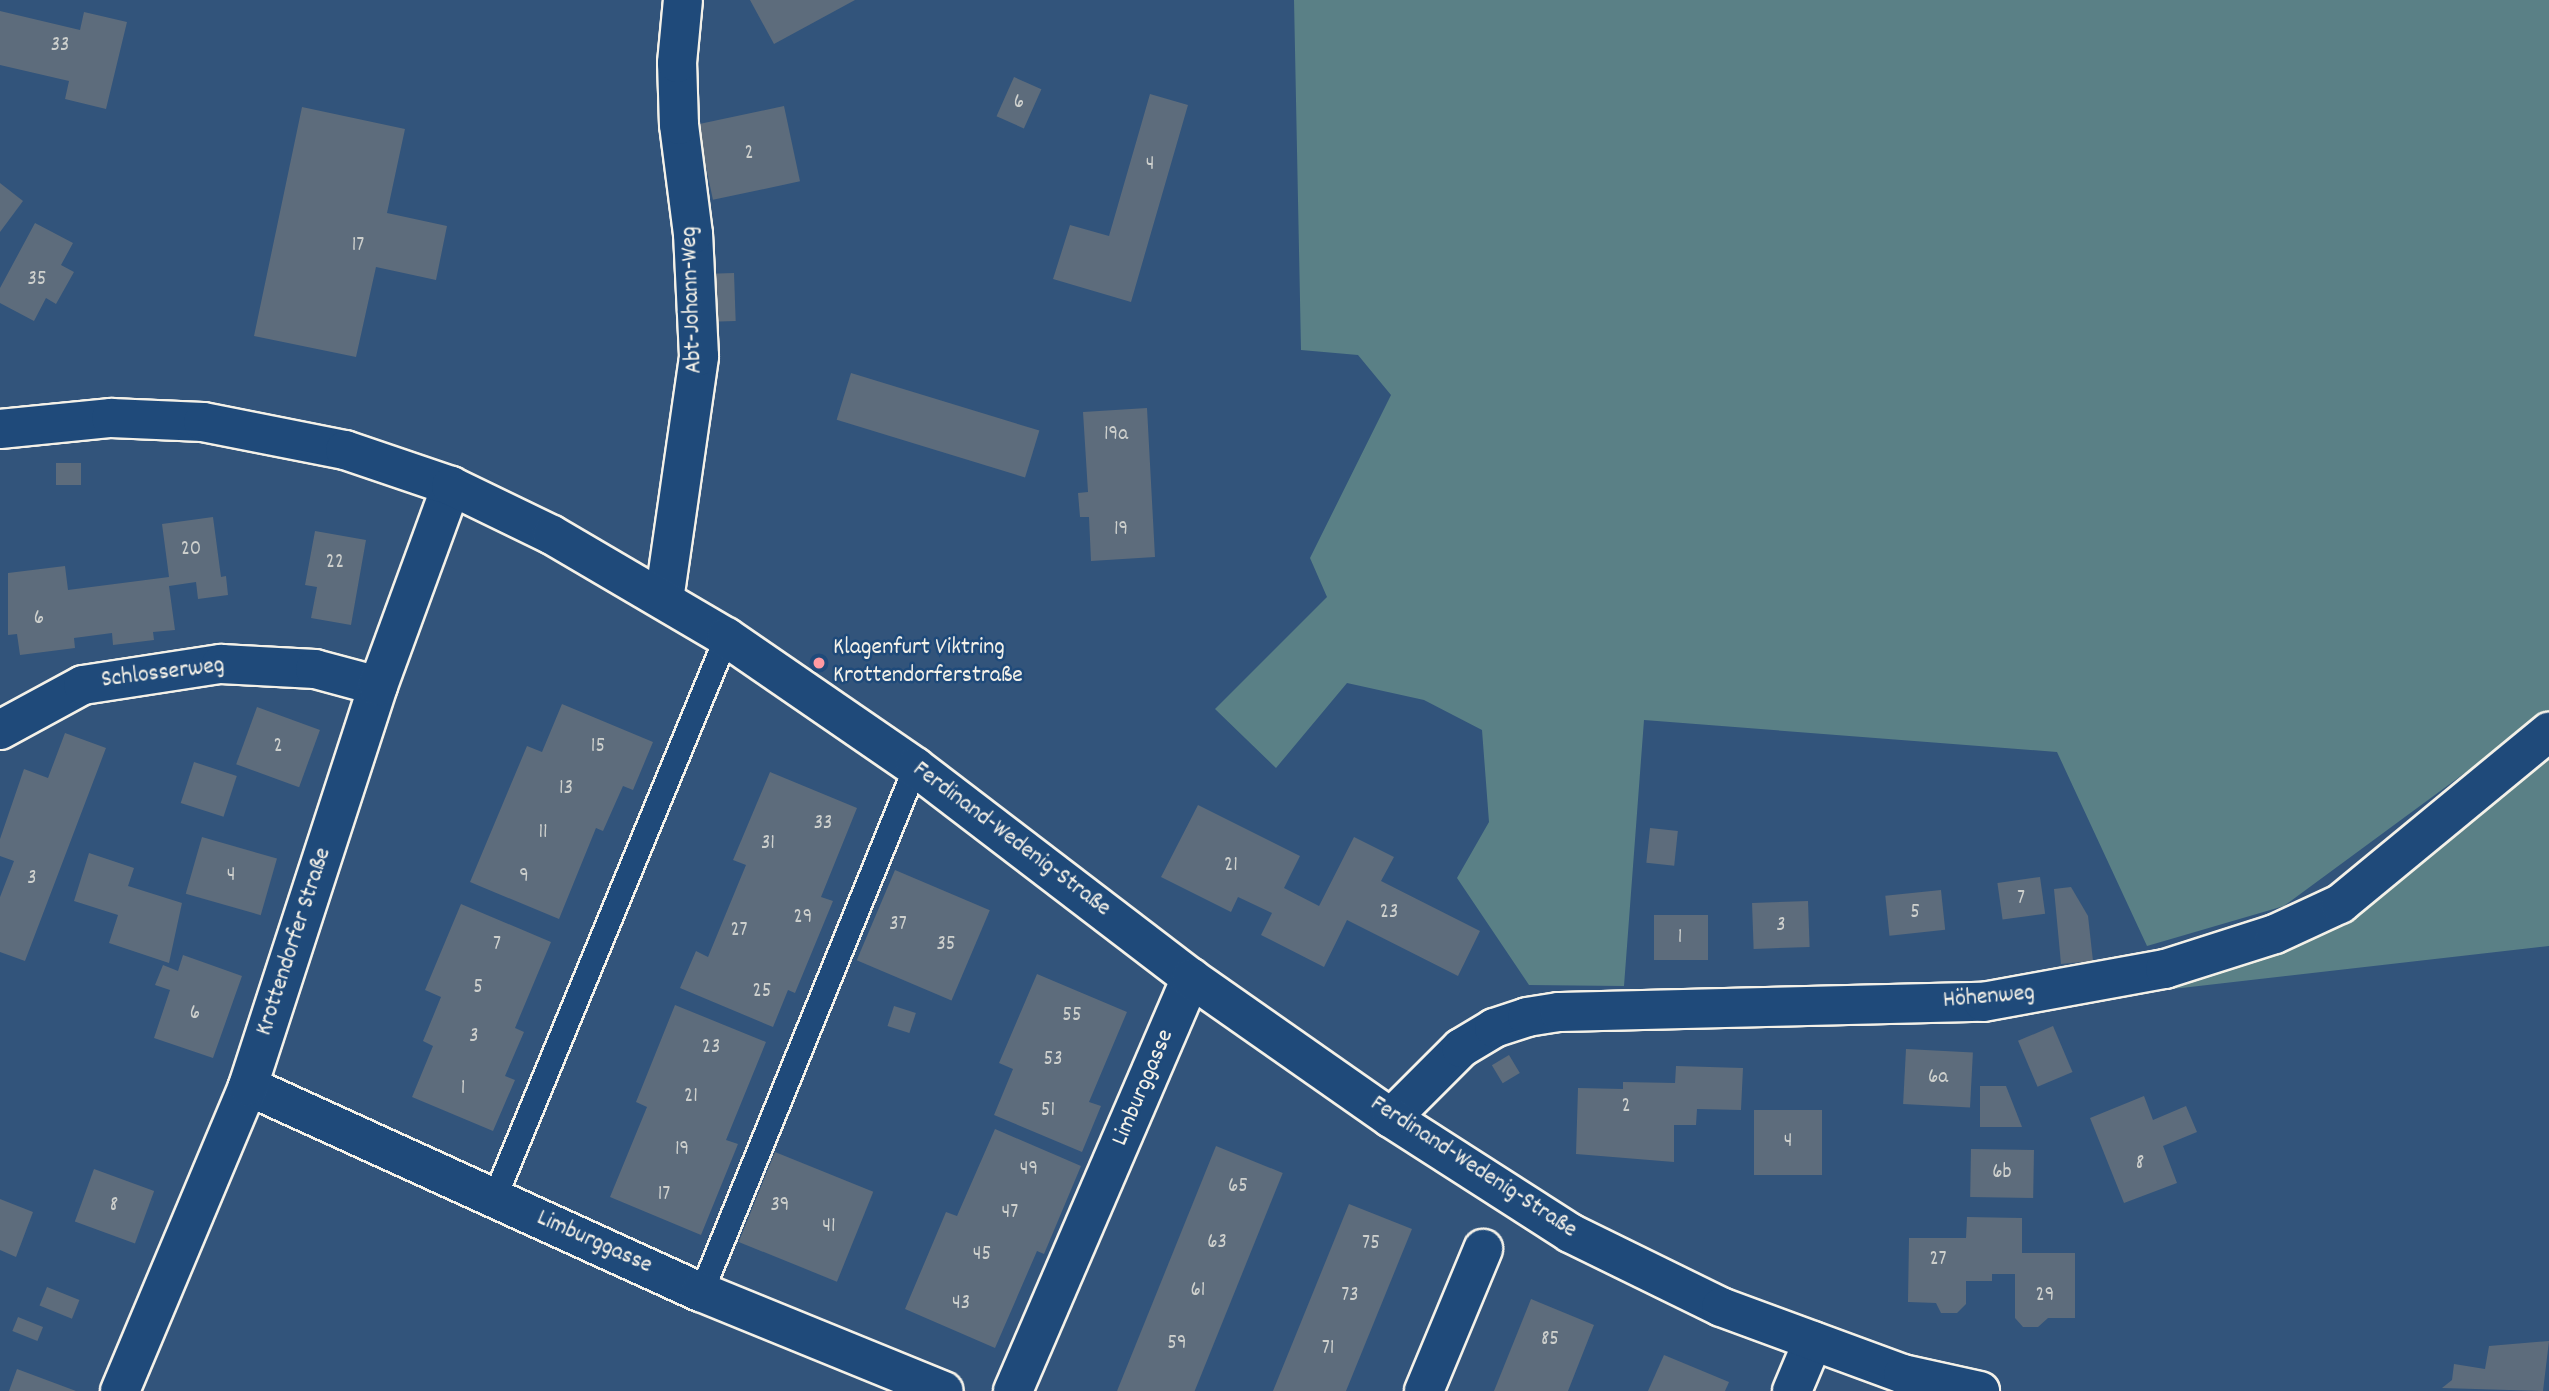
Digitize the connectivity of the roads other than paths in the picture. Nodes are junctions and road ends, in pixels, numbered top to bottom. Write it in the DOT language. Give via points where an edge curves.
graph roads {
  1 [pos="683,0"];
  2 [pos="0,429"];
  3 [pos="451,486"];
  4 [pos="664,600"];
  5 [pos="726,637"];
  6 [pos="378,686"];
  7 [pos="0,730"];
  8 [pos="2549,732"];
  9 [pos="915,766"];
  10 [pos="1191,978"];
  11 [pos="248,1086"];
  12 [pos="1391,1118"];
  13 [pos="494,1198"];
  14 [pos="1483,1249"];
  15 [pos="701,1292"];
  16 [pos="1813,1342"];
  17 [pos="120,1391"];
  18 [pos="944,1391"];
  19 [pos="1013,1391"];
  20 [pos="1424,1391"];
  21 [pos="1792,1391"];
  22 [pos="1980,1391"];
  1 -- 4 [label="street, Abt-Johann-Weg" via="677,63 679,125 693,234 699,356"];
  2 -- 3 [label="street, Ferdinand-Wedenig-Straße" via="111,418 203,422 345,450"];
  3 -- 4 [label="street, Ferdinand-Wedenig-Straße" via="552,536"];
  3 -- 6 [label="street, Krottendorfer Straße"];
  4 -- 5 [label="street, Ferdinand-Wedenig-Straße"];
  5 -- 9 [label="street, Ferdinand-Wedenig-Straße"];
  5 -- 13 [label="lane"];
  6 -- 7 [label="street, Schlosserweg" via="314,669 220,664 83,685"];
  6 -- 11 [label="street, Krottendorfer Straße"];
  8 -- 12 [label="street, Höhenweg" via="2340,904 2275,934 2165,968 1983,1002 1559,1012 1527,1017 1494,1028 1461,1048"];
  9 -- 10 [label="street, Ferdinand-Wedenig-Straße"];
  9 -- 15 [label="lane"];
  10 -- 12 [label="street, Ferdinand-Wedenig-Straße"];
  10 -- 19 [label="street, Limburggasse"];
  11 -- 13 [label="street, Limburggasse"];
  11 -- 17 [label="street, Krottendorfer Straße"];
  12 -- 16 [label="street, Ferdinand-Wedenig-Straße" via="1570,1233 1721,1307"];
  13 -- 15 [label="street, Limburggasse"];
  14 -- 20 [label="street"];
  15 -- 18 [label="street, Limburggasse"];
  16 -- 21 [label="street"];
  16 -- 22 [label="street, Ferdinand-Wedenig-Straße" via="1903,1374"];
}
